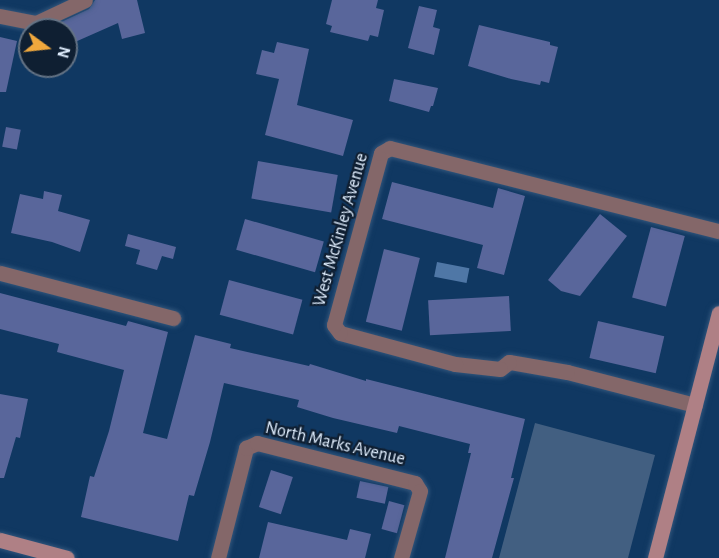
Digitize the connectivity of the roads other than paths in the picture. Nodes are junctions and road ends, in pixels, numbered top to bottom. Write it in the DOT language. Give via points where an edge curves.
graph roads {
  1 [pos="85,0"];
  2 [pos="0,16"];
  3 [pos="719,231"];
  4 [pos="0,273"];
  5 [pos="719,313"];
  6 [pos="173,318"];
  7 [pos="695,405"];
  8 [pos="0,540"];
  9 [pos="67,558"];
  10 [pos="218,558"];
  11 [pos="401,558"];
  12 [pos="655,558"];
  1 -- 2 [label="street" via="36,23"];
  3 -- 7 [label="street, West McKinley Avenue" via="390,148 381,153 334,325 340,333 455,364 500,369 509,362 567,372"];
  4 -- 6 [label="street"];
  5 -- 7 [label="main road"];
  7 -- 12 [label="main road"];
  8 -- 9 [label="main road"];
  10 -- 11 [label="street, North Marks Avenue" via="246,448 257,443 415,483 420,492"];
}
